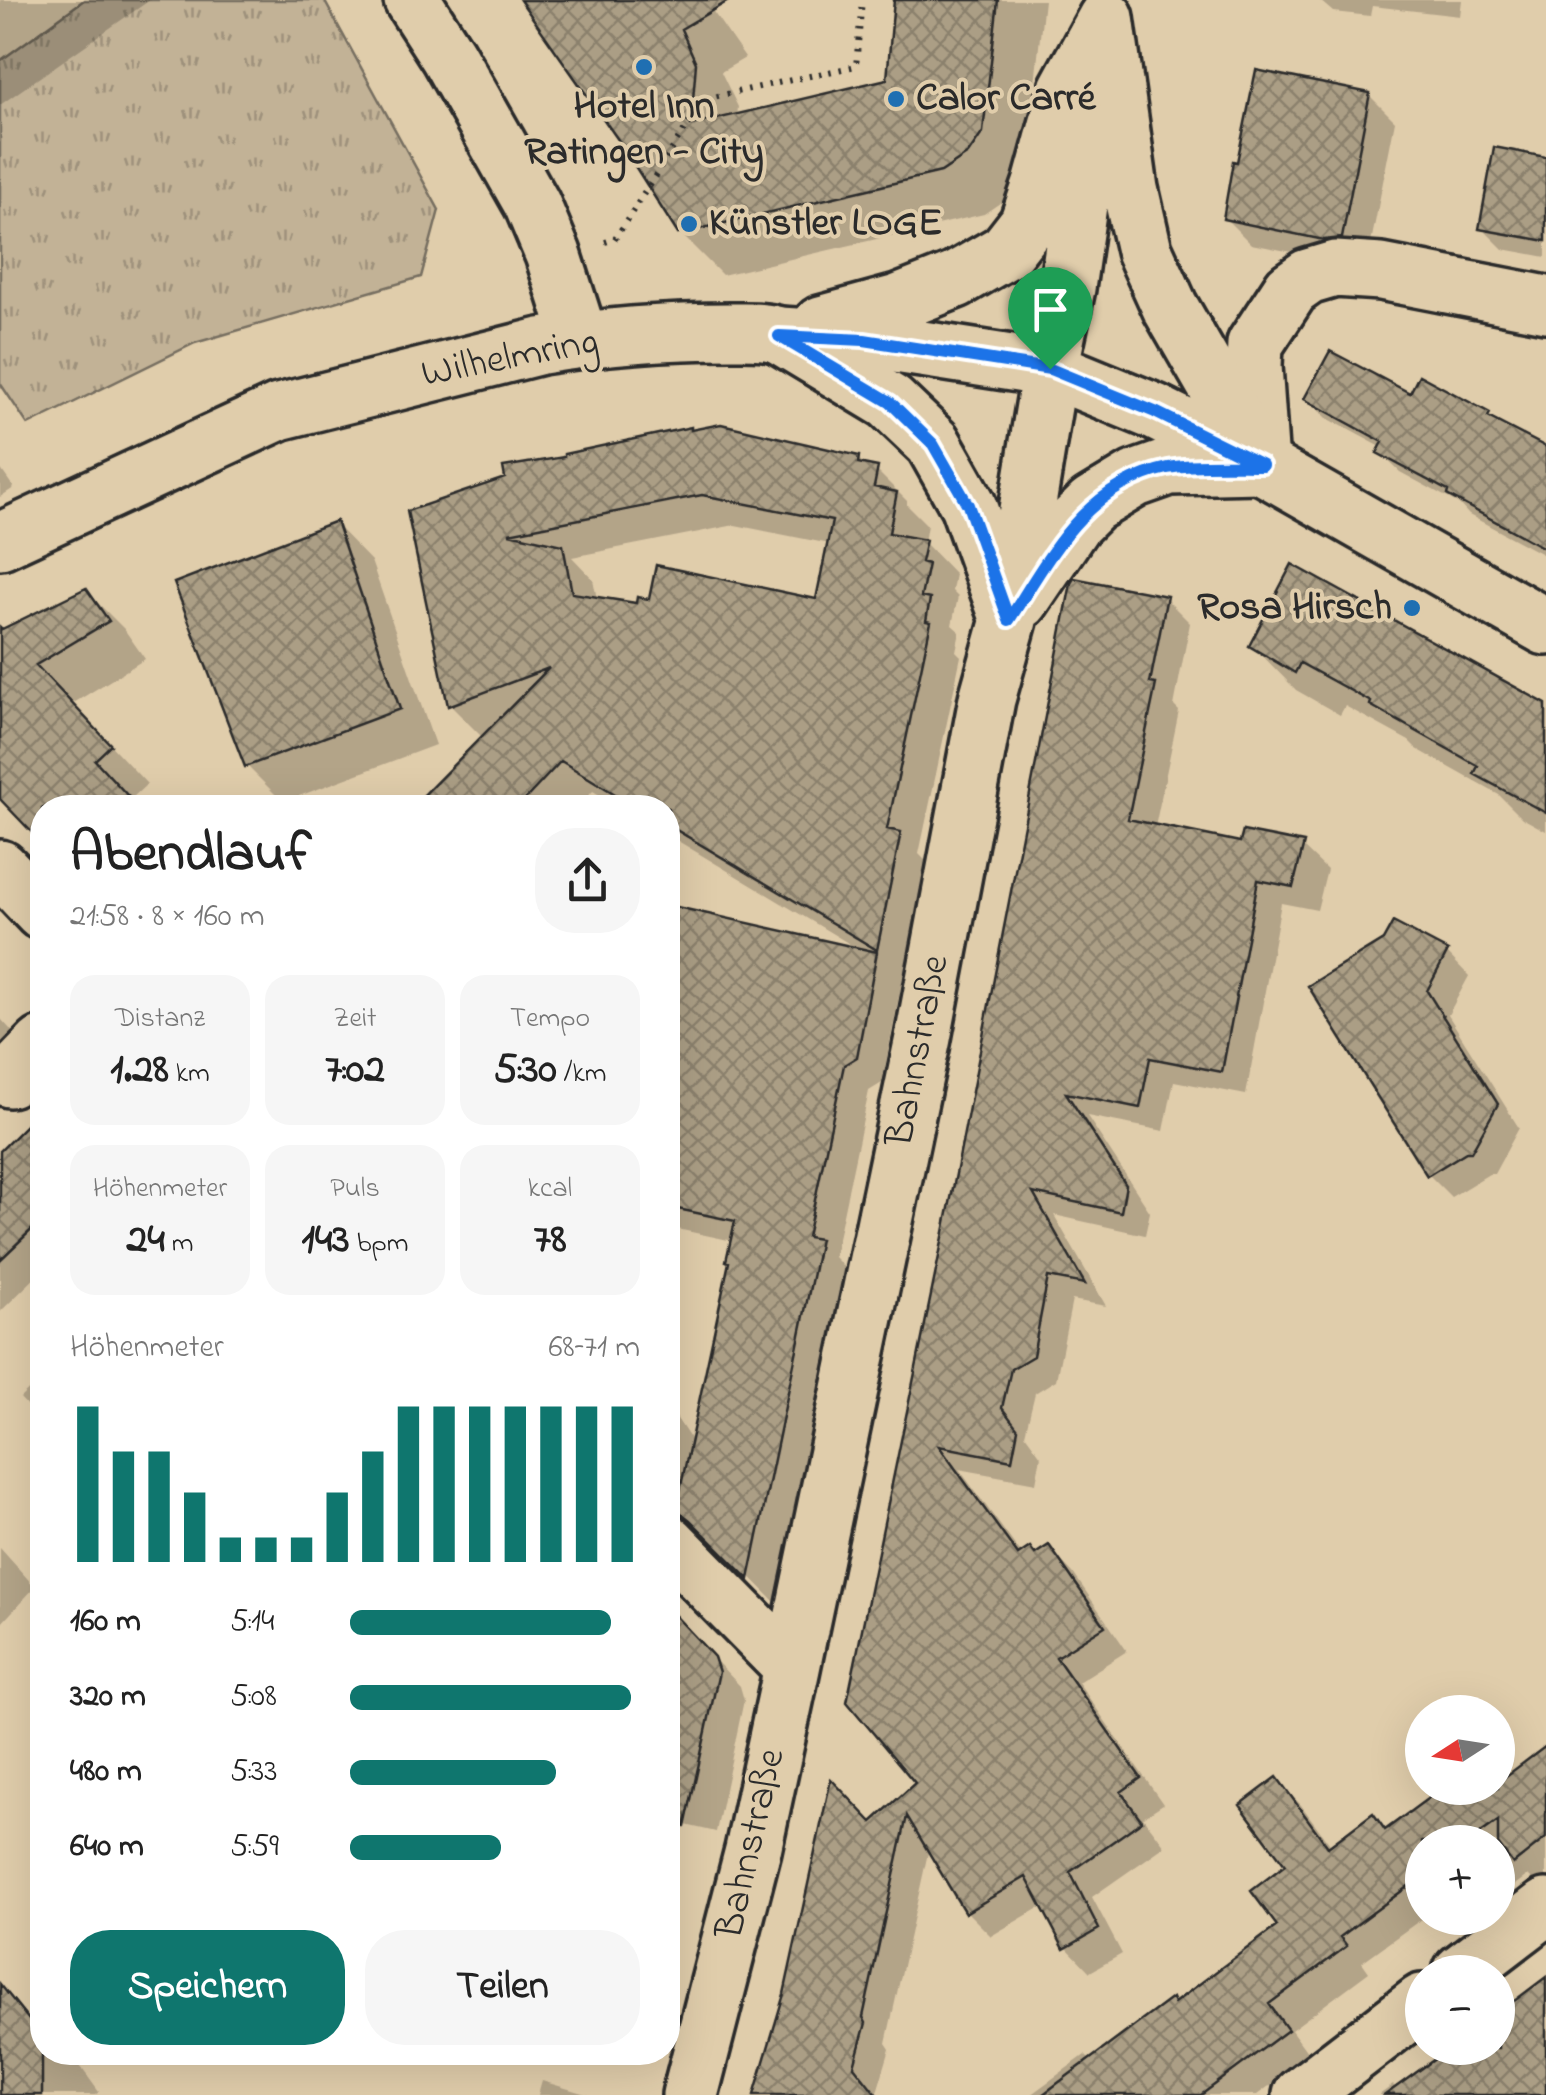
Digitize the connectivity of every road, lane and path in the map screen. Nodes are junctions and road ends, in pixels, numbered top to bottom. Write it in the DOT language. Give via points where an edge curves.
graph roads {
  1 [pos="412,0"];
  2 [pos="862,0"];
  3 [pos="1108,9"];
  4 [pos="554,254"];
  5 [pos="1546,304"];
  6 [pos="779,336"];
  7 [pos="580,339"];
  8 [pos="1050,369"];
  9 [pos="1262,465"];
  10 [pos="0,541"];
  11 [pos="1009,620"];
  12 [pos="1546,626"];
  13 [pos="0,868"];
  14 [pos="30,899"];
  15 [pos="680,1554"];
  16 [pos="792,1668"];
  17 [pos="1546,1908"];
  18 [pos="1484,1955"];
  19 [pos="1405,2015"];
  20 [pos="690,2095"];
  21 [pos="1301,2095"];
  1 -- 4 [label="street" via="532,204"];
  2 -- 4 [label="path" via="856,66 704,99 615,239"];
  3 -- 6 [label="street" via="1067,89 1032,210 1006,252 898,303"];
  3 -- 8 [label="street, Bahnstraße"];
  3 -- 9 [label="street" via="1144,250"];
  4 -- 7 [label="street"];
  5 -- 9 [label="street" via="1381,272 1335,269 1308,277 1291,289 1256,344"];
  6 -- 7 [label="street, Wilhelmring" via="709,331"];
  6 -- 8 [label="street, Wilhelmring" via="864,340"];
  6 -- 11 [label="street" via="890,402 933,444 968,505"];
  7 -- 10 [label="street, Wilhelmring" via="279,412"];
  8 -- 9 [label="street, Wilhelmring"];
  8 -- 11 [label="street, Bahnstraße"];
  9 -- 11 [label="street" via="1169,467 1092,505 1072,524"];
  9 -- 12 [label="street, Wilhelmring"];
  11 -- 16 [label="street, Bahnstraße"];
  13 -- 14 [label="street"];
  15 -- 16 [label="street"];
  16 -- 20 [label="street, Bahnstraße"];
  17 -- 18 [label="street"];
  19 -- 21 [label="street"];
}
